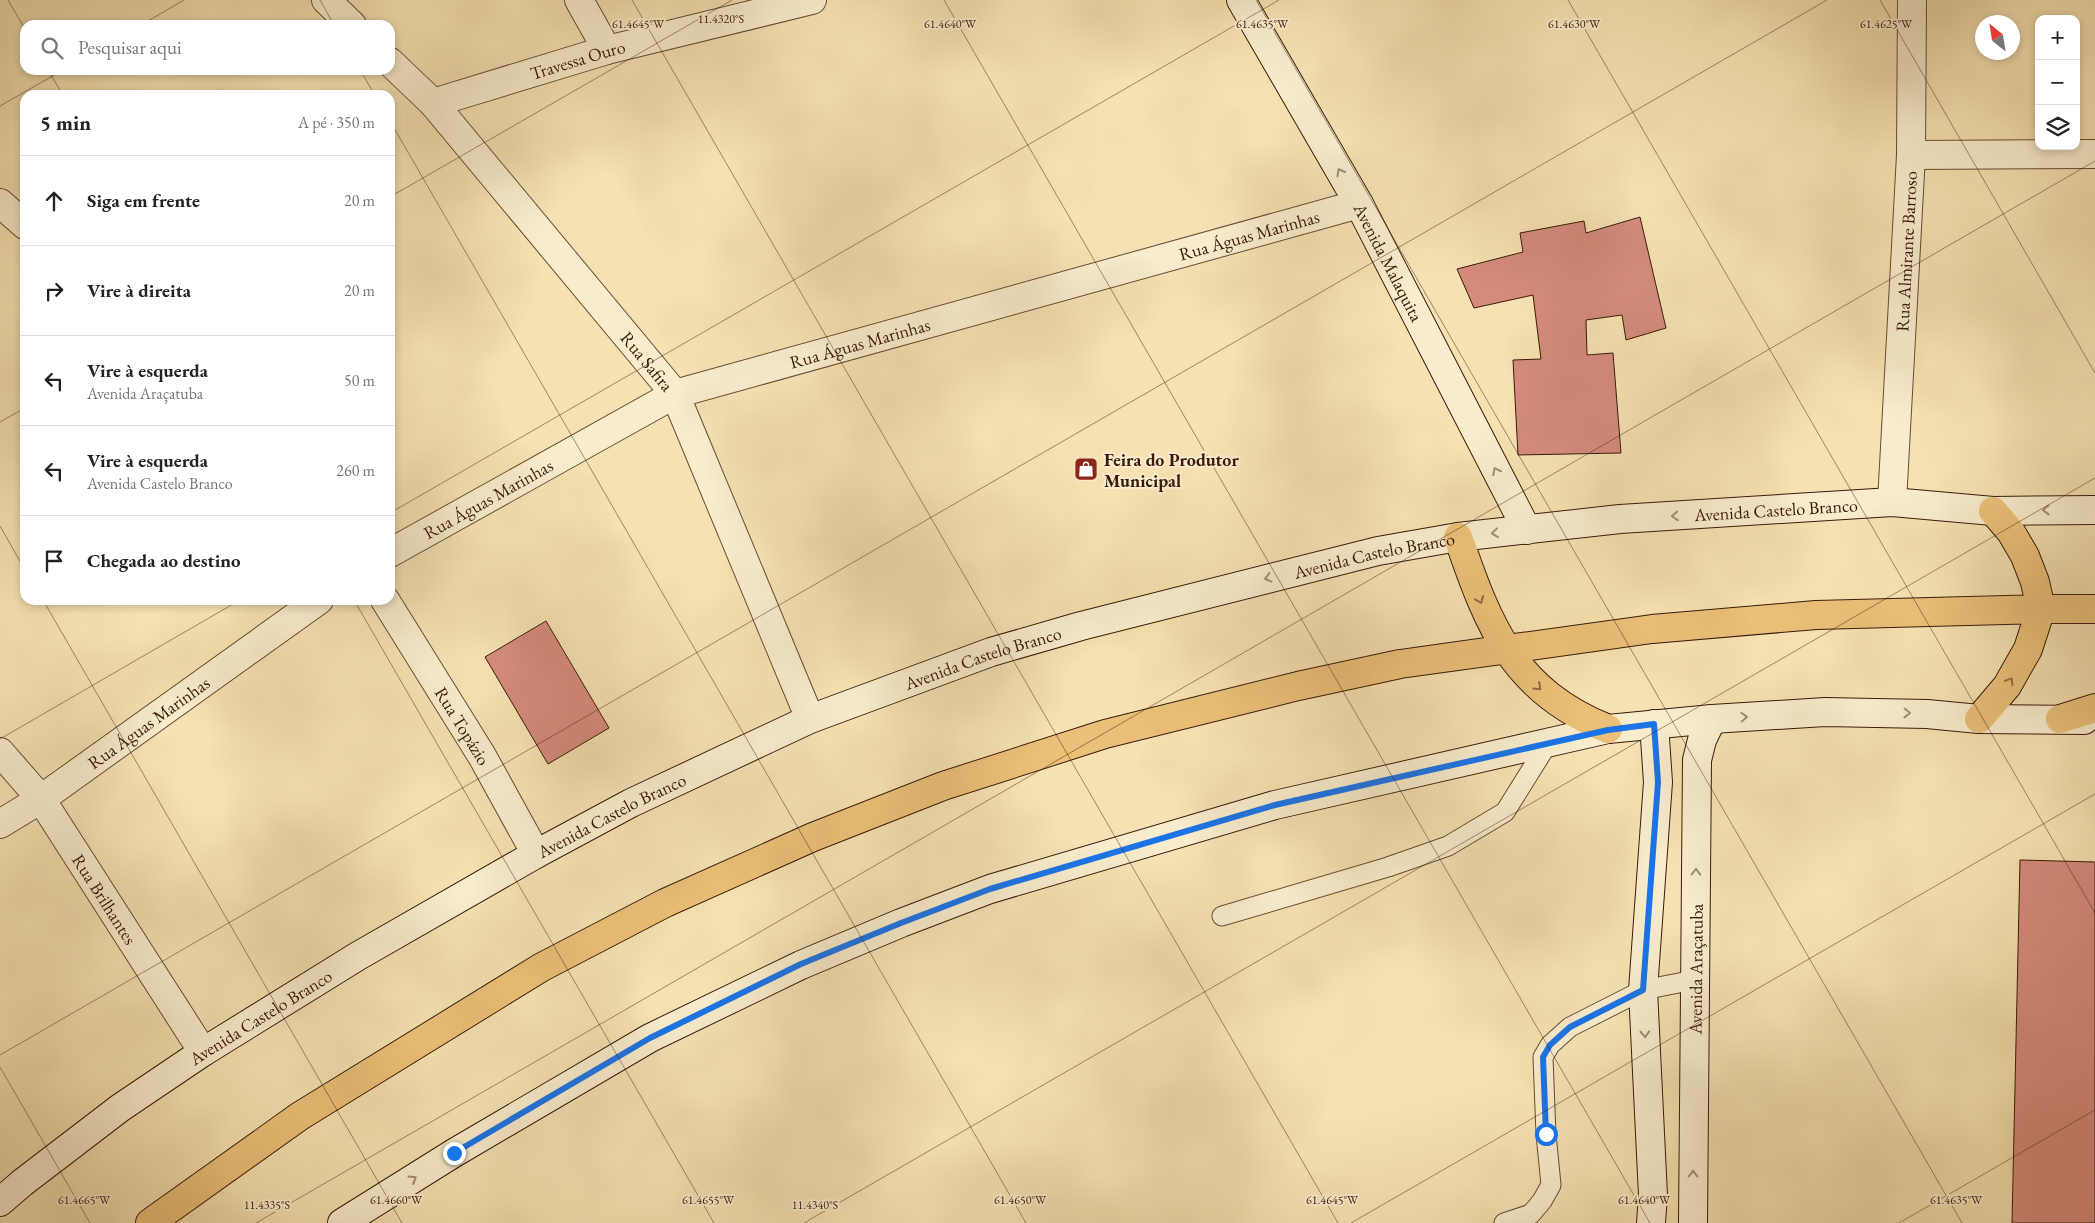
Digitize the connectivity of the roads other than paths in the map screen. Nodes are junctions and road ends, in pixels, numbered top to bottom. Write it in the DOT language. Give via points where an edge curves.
graph roads {
  1 [pos="326,0"];
  2 [pos="580,0"];
  3 [pos="812,0"];
  4 [pos="1241,0"];
  5 [pos="1912,0"];
  6 [pos="347,20"];
  7 [pos="606,50"];
  8 [pos="395,67"];
  9 [pos="433,103"];
  10 [pos="2095,154"];
  11 [pos="1911,155"];
  12 [pos="0,203"];
  13 [pos="1359,204"];
  14 [pos="20,221"];
  15 [pos="675,394"];
  16 [pos="1892,502"];
  17 [pos="2095,510"];
  18 [pos="1993,511"];
  19 [pos="1527,530"];
  20 [pos="1458,537"];
  21 [pos="395,550"];
  22 [pos="312,605"];
  23 [pos="388,605"];
  24 [pos="2041,609"];
  25 [pos="2095,609"];
  26 [pos="1507,649"];
  27 [pos="2095,708"];
  28 [pos="810,719"];
  29 [pos="1712,719"];
  30 [pos="1979,719"];
  31 [pos="2060,719"];
  32 [pos="2095,720"];
  33 [pos="1654,724"];
  34 [pos="1608,730"];
  35 [pos="1548,742"];
  36 [pos="0,752"];
  37 [pos="41,799"];
  38 [pos="0,824"];
  39 [pos="536,854"];
  40 [pos="1222,916"];
  41 [pos="1694,980"];
  42 [pos="1643,990"];
  43 [pos="203,1052"];
  44 [pos="0,1202"];
  45 [pos="150,1223"];
  46 [pos="342,1223"];
  47 [pos="1504,1223"];
  48 [pos="1651,1223"];
  49 [pos="1693,1223"];
  1 -- 6 [label="main road"];
  2 -- 7 [label="main road"];
  3 -- 7 [label="main road, Travessa Ouro"];
  13 -- 4 [label="main road, Avenida Malaquita, one-way"];
  5 -- 11 [label="main road, Rua Almirante Barroso"];
  7 -- 9 [label="main road, Travessa Ouro"];
  8 -- 9 [label="main road, Rua Safira"];
  9 -- 15 [label="main road, Rua Safira"];
  10 -- 11 [label="main road"];
  11 -- 16 [label="main road, Rua Almirante Barroso"];
  12 -- 14 [label="main road"];
  13 -- 15 [label="main road, Rua Águas Marinhas"];
  19 -- 13 [label="main road, Avenida Malaquita, one-way"];
  15 -- 21 [label="main road, Rua Águas Marinhas"];
  15 -- 28 [label="main road, Rua Safira"];
  16 -- 18 [label="main road, Avenida Castelo Branco"];
  16 -- 19 [label="main road, Avenida Castelo Branco, one-way" via="1620,519"];
  17 -- 18 [label="main road, Avenida Castelo Branco, one-way"];
  18 -- 24 [label="highway" via="2025,556"];
  19 -- 20 [label="main road, Avenida Castelo Branco, one-way"];
  20 -- 26 [label="highway, one-way" via="1477,594"];
  20 -- 28 [label="main road, Avenida Castelo Branco, one-way" via="1378,551 1081,626 991,652"];
  22 -- 37 [label="main road, Rua Águas Marinhas"];
  23 -- 39 [label="main road, Rua Topázio" via="482,756"];
  24 -- 25 [label="highway"];
  24 -- 26 [label="highway" via="1816,615 1652,629"];
  30 -- 24 [label="highway, one-way" via="2007,686 2028,649"];
  26 -- 34 [label="highway, one-way" via="1534,684 1551,698 1569,711"];
  26 -- 45 [label="highway" via="1400,664 1105,734 943,786 813,837 665,903 542,967 300,1116"];
  27 -- 31 [label="highway"];
  28 -- 39 [label="main road, Avenida Castelo Branco" via="630,803"];
  29 -- 30 [label="main road, one-way" via="1825,712 1927,714"];
  29 -- 33 [label="main road"];
  41 -- 29 [label="main road, Avenida Araçatuba, one-way" via="1697,760"];
  30 -- 31 [label="main road"];
  31 -- 32 [label="main road"];
  33 -- 34 [label="main road"];
  33 -- 42 [label="main road" via="1658,782"];
  34 -- 35 [label="main road"];
  35 -- 40 [label="lane" via="1505,812 1448,846"];
  46 -- 35 [label="main road, one-way" via="650,1038 801,964 901,923 990,889 1275,805"];
  36 -- 37 [label="main road, Rua Brilhantes"];
  37 -- 38 [label="main road, Rua Águas Marinhas"];
  37 -- 43 [label="main road, Rua Brilhantes"];
  39 -- 43 [label="main road, Avenida Castelo Branco" via="358,956"];
  41 -- 42 [label="lane"];
  49 -- 41 [label="main road, Avenida Araçatuba, one-way"];
  42 -- 47 [label="lane" via="1570,1027 1550,1045 1543,1057 1551,1185 1531,1214"];
  42 -- 48 [label="main road, one-way" via="1653,1195"];
  43 -- 44 [label="main road, Avenida Castelo Branco" via="120,1108"];
}
